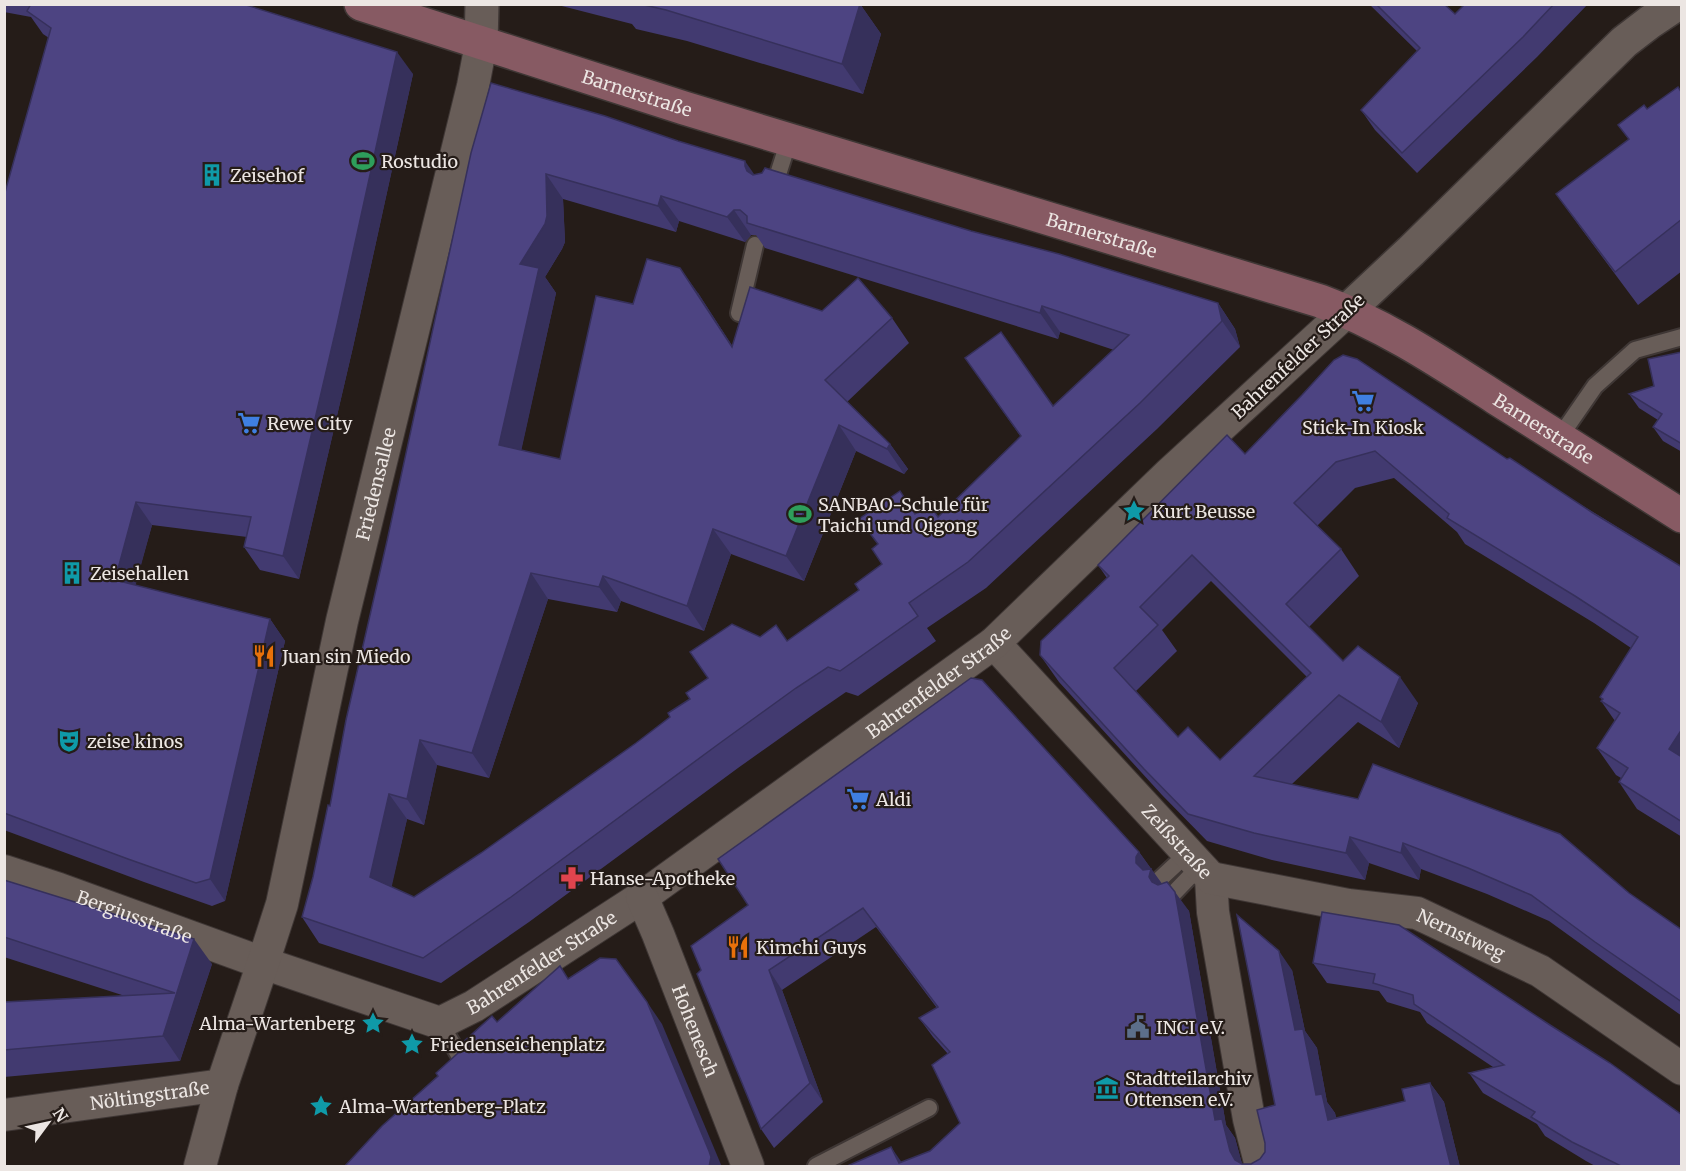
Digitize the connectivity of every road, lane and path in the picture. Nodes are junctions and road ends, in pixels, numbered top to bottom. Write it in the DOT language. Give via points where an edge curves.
graph roads {
  1 [pos="361,4"];
  2 [pos="482,4"];
  3 [pos="1677,4"];
  4 [pos="482,44"];
  5 [pos="789,140"];
  6 [pos="774,190"];
  7 [pos="756,245"];
  8 [pos="1347,310"];
  9 [pos="739,313"];
  10 [pos="1682,337"];
  11 [pos="1559,438"];
  12 [pos="1682,516"];
  13 [pos="994,643"];
  14 [pos="1200,866"];
  15 [pos="4,871"];
  16 [pos="1160,879"];
  17 [pos="1173,894"];
  18 [pos="642,897"];
  19 [pos="263,963"];
  20 [pos="440,1023"];
  21 [pos="1682,1069"];
  22 [pos="453,1079"];
  23 [pos="222,1085"];
  24 [pos="928,1108"];
  25 [pos="4,1115"];
  26 [pos="200,1167"];
  27 [pos="748,1167"];
  28 [pos="816,1167"];
  29 [pos="1261,1167"];
  1 -- 4 [label="main road, Barnerstraße"];
  2 -- 4 [label="street, Friedensallee"];
  3 -- 8 [label="street, Bahrenfelder Straße" via="1624,42"];
  4 -- 5 [label="main road, Barnerstraße"];
  4 -- 19 [label="street, Friedensallee" via="342,621 282,903"];
  5 -- 6 [label="lane"];
  5 -- 8 [label="main road, Barnerstraße"];
  7 -- 9 [label="lane"];
  8 -- 11 [label="main road, Barnerstraße" via="1456,372"];
  8 -- 13 [label="street, Bahrenfelder Straße"];
  10 -- 11 [label="lane" via="1635,350 1595,386"];
  11 -- 12 [label="main road, Barnerstraße"];
  13 -- 14 [label="street, Zeißstraße"];
  13 -- 18 [label="street, Bahrenfelder Straße"];
  14 -- 16 [label="lane"];
  14 -- 17 [label="lane"];
  14 -- 21 [label="street, Nernstweg" via="1348,905 1418,914 1540,971"];
  14 -- 29 [label="street, Zeißstraße" via="1213,912"];
  15 -- 19 [label="street, Bergiusstraße"];
  18 -- 20 [label="street, Bahrenfelder Straße" via="474,1006"];
  18 -- 27 [label="street, Hohenesch"];
  19 -- 20 [label="street"];
  19 -- 23 [label="street"];
  20 -- 22 [label="lane" via="466,1067"];
  23 -- 25 [label="street, Nöltingstraße"];
  23 -- 26 [label="street"];
  24 -- 28 [label="lane"];
}
